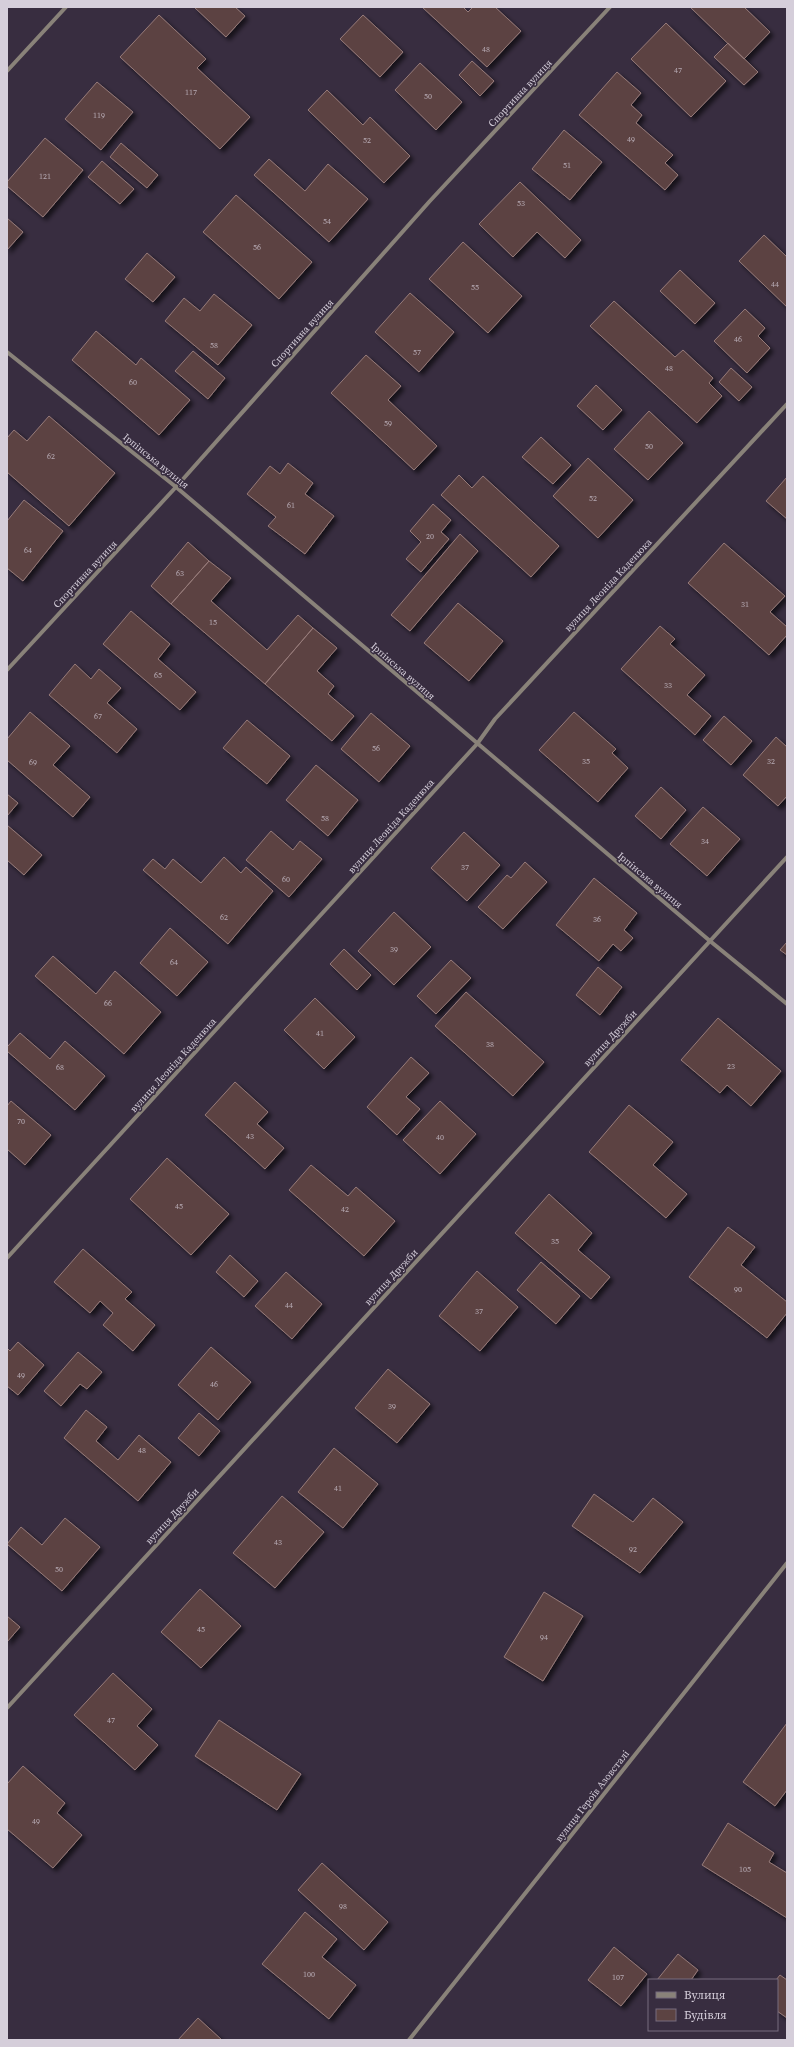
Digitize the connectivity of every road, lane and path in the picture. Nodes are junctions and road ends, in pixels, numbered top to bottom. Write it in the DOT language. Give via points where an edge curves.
graph roads {
  1 [pos="66,7"];
  2 [pos="610,7"];
  3 [pos="7,71"];
  4 [pos="7,352"];
  5 [pos="787,404"];
  6 [pos="176,487"];
  7 [pos="7,670"];
  8 [pos="476,744"];
  9 [pos="787,857"];
  10 [pos="710,941"];
  11 [pos="787,1004"];
  12 [pos="7,1258"];
  13 [pos="786,1565"];
  14 [pos="7,1708"];
  15 [pos="409,2040"];
  1 -- 3 [label="street"];
  2 -- 6 [label="street, Спортивна вулиця" via="429,202"];
  4 -- 6 [label="street, Ірпінська вулиця"];
  5 -- 8 [label="street, вулиця Леоніда Каденюка" via="495,719"];
  6 -- 7 [label="street, Спортивна вулиця"];
  6 -- 8 [label="street, Ірпінська вулиця"];
  8 -- 10 [label="street, Ірпінська вулиця"];
  8 -- 12 [label="street, вулиця Леоніда Каденюка"];
  9 -- 10 [label="street, вулиця Дружби"];
  10 -- 11 [label="street, Ірпінська вулиця"];
  10 -- 14 [label="street, вулиця Дружби"];
  13 -- 15 [label="street, вулиця Героїв Азовсталі"];
}
